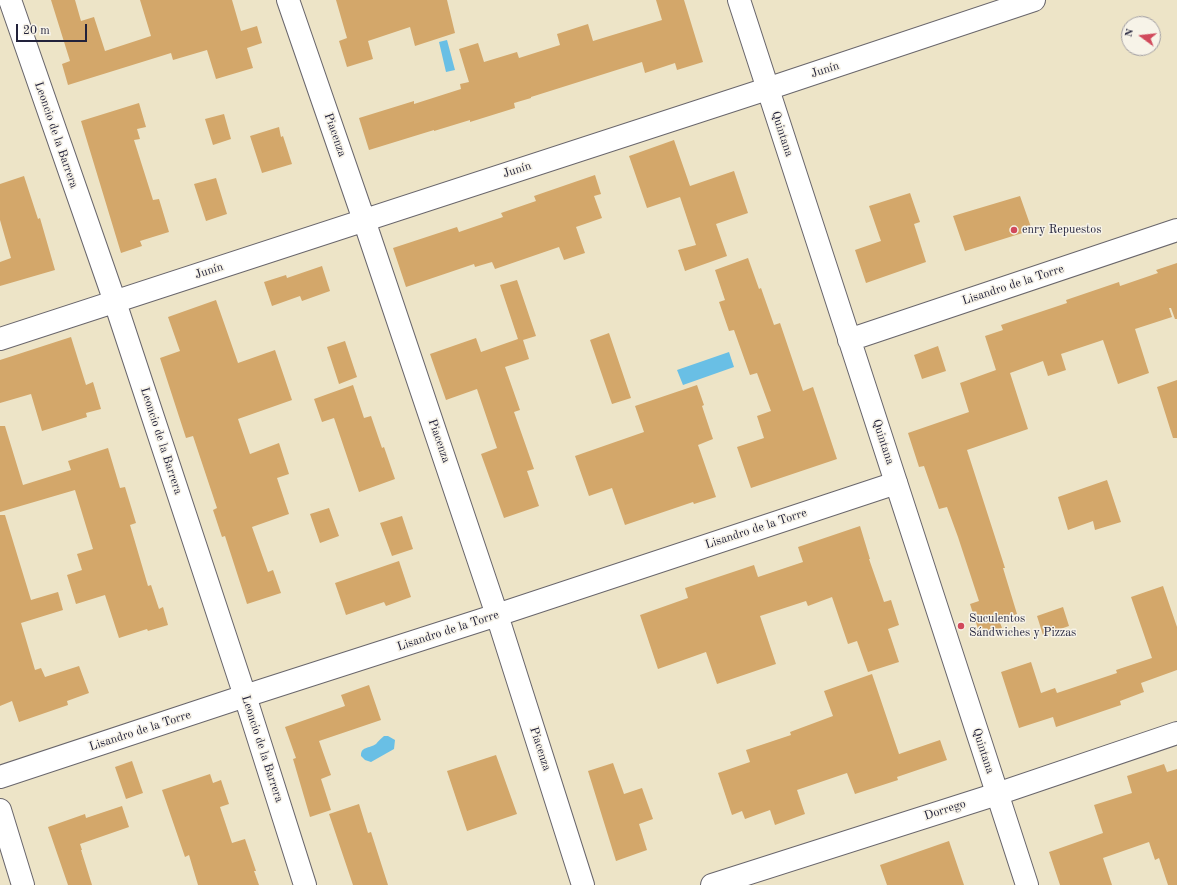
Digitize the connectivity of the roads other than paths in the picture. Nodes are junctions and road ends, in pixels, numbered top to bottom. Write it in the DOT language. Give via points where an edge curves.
graph roads {
  1 [pos="10,0"];
  2 [pos="288,0"];
  3 [pos="739,0"];
  4 [pos="1034,0"];
  5 [pos="768,89"];
  6 [pos="364,220"];
  7 [pos="1177,230"];
  8 [pos="115,302"];
  9 [pos="0,340"];
  10 [pos="849,340"];
  11 [pos="896,483"];
  12 [pos="497,616"];
  13 [pos="245,696"];
  14 [pos="1177,734"];
  15 [pos="0,777"];
  16 [pos="997,794"];
  17 [pos="0,810"];
  18 [pos="23,885"];
  19 [pos="305,885"];
  20 [pos="583,885"];
  21 [pos="712,885"];
  22 [pos="1027,885"];
  1 -- 8 [label="street, Leoncio de la Barrera"];
  2 -- 6 [label="street, Piacenza"];
  3 -- 5 [label="street, Quintana"];
  4 -- 5 [label="street, Junín"];
  5 -- 6 [label="street, Junín"];
  5 -- 10 [label="street, Quintana"];
  6 -- 8 [label="street, Junín"];
  6 -- 12 [label="street, Piacenza"];
  7 -- 10 [label="street, Lisandro de la Torre"];
  8 -- 9 [label="street, Junín"];
  8 -- 13 [label="street, Leoncio de la Barrera"];
  10 -- 11 [label="street, Quintana"];
  11 -- 12 [label="street, Lisandro de la Torre"];
  11 -- 16 [label="street, Quintana"];
  12 -- 13 [label="street, Lisandro de la Torre"];
  12 -- 20 [label="street, Piacenza"];
  13 -- 15 [label="street, Lisandro de la Torre"];
  13 -- 19 [label="street, Leoncio de la Barrera"];
  14 -- 16 [label="street, Dorrego"];
  16 -- 21 [label="street, Dorrego"];
  16 -- 22 [label="street, Quintana"];
  17 -- 18 [label="street"];
}
